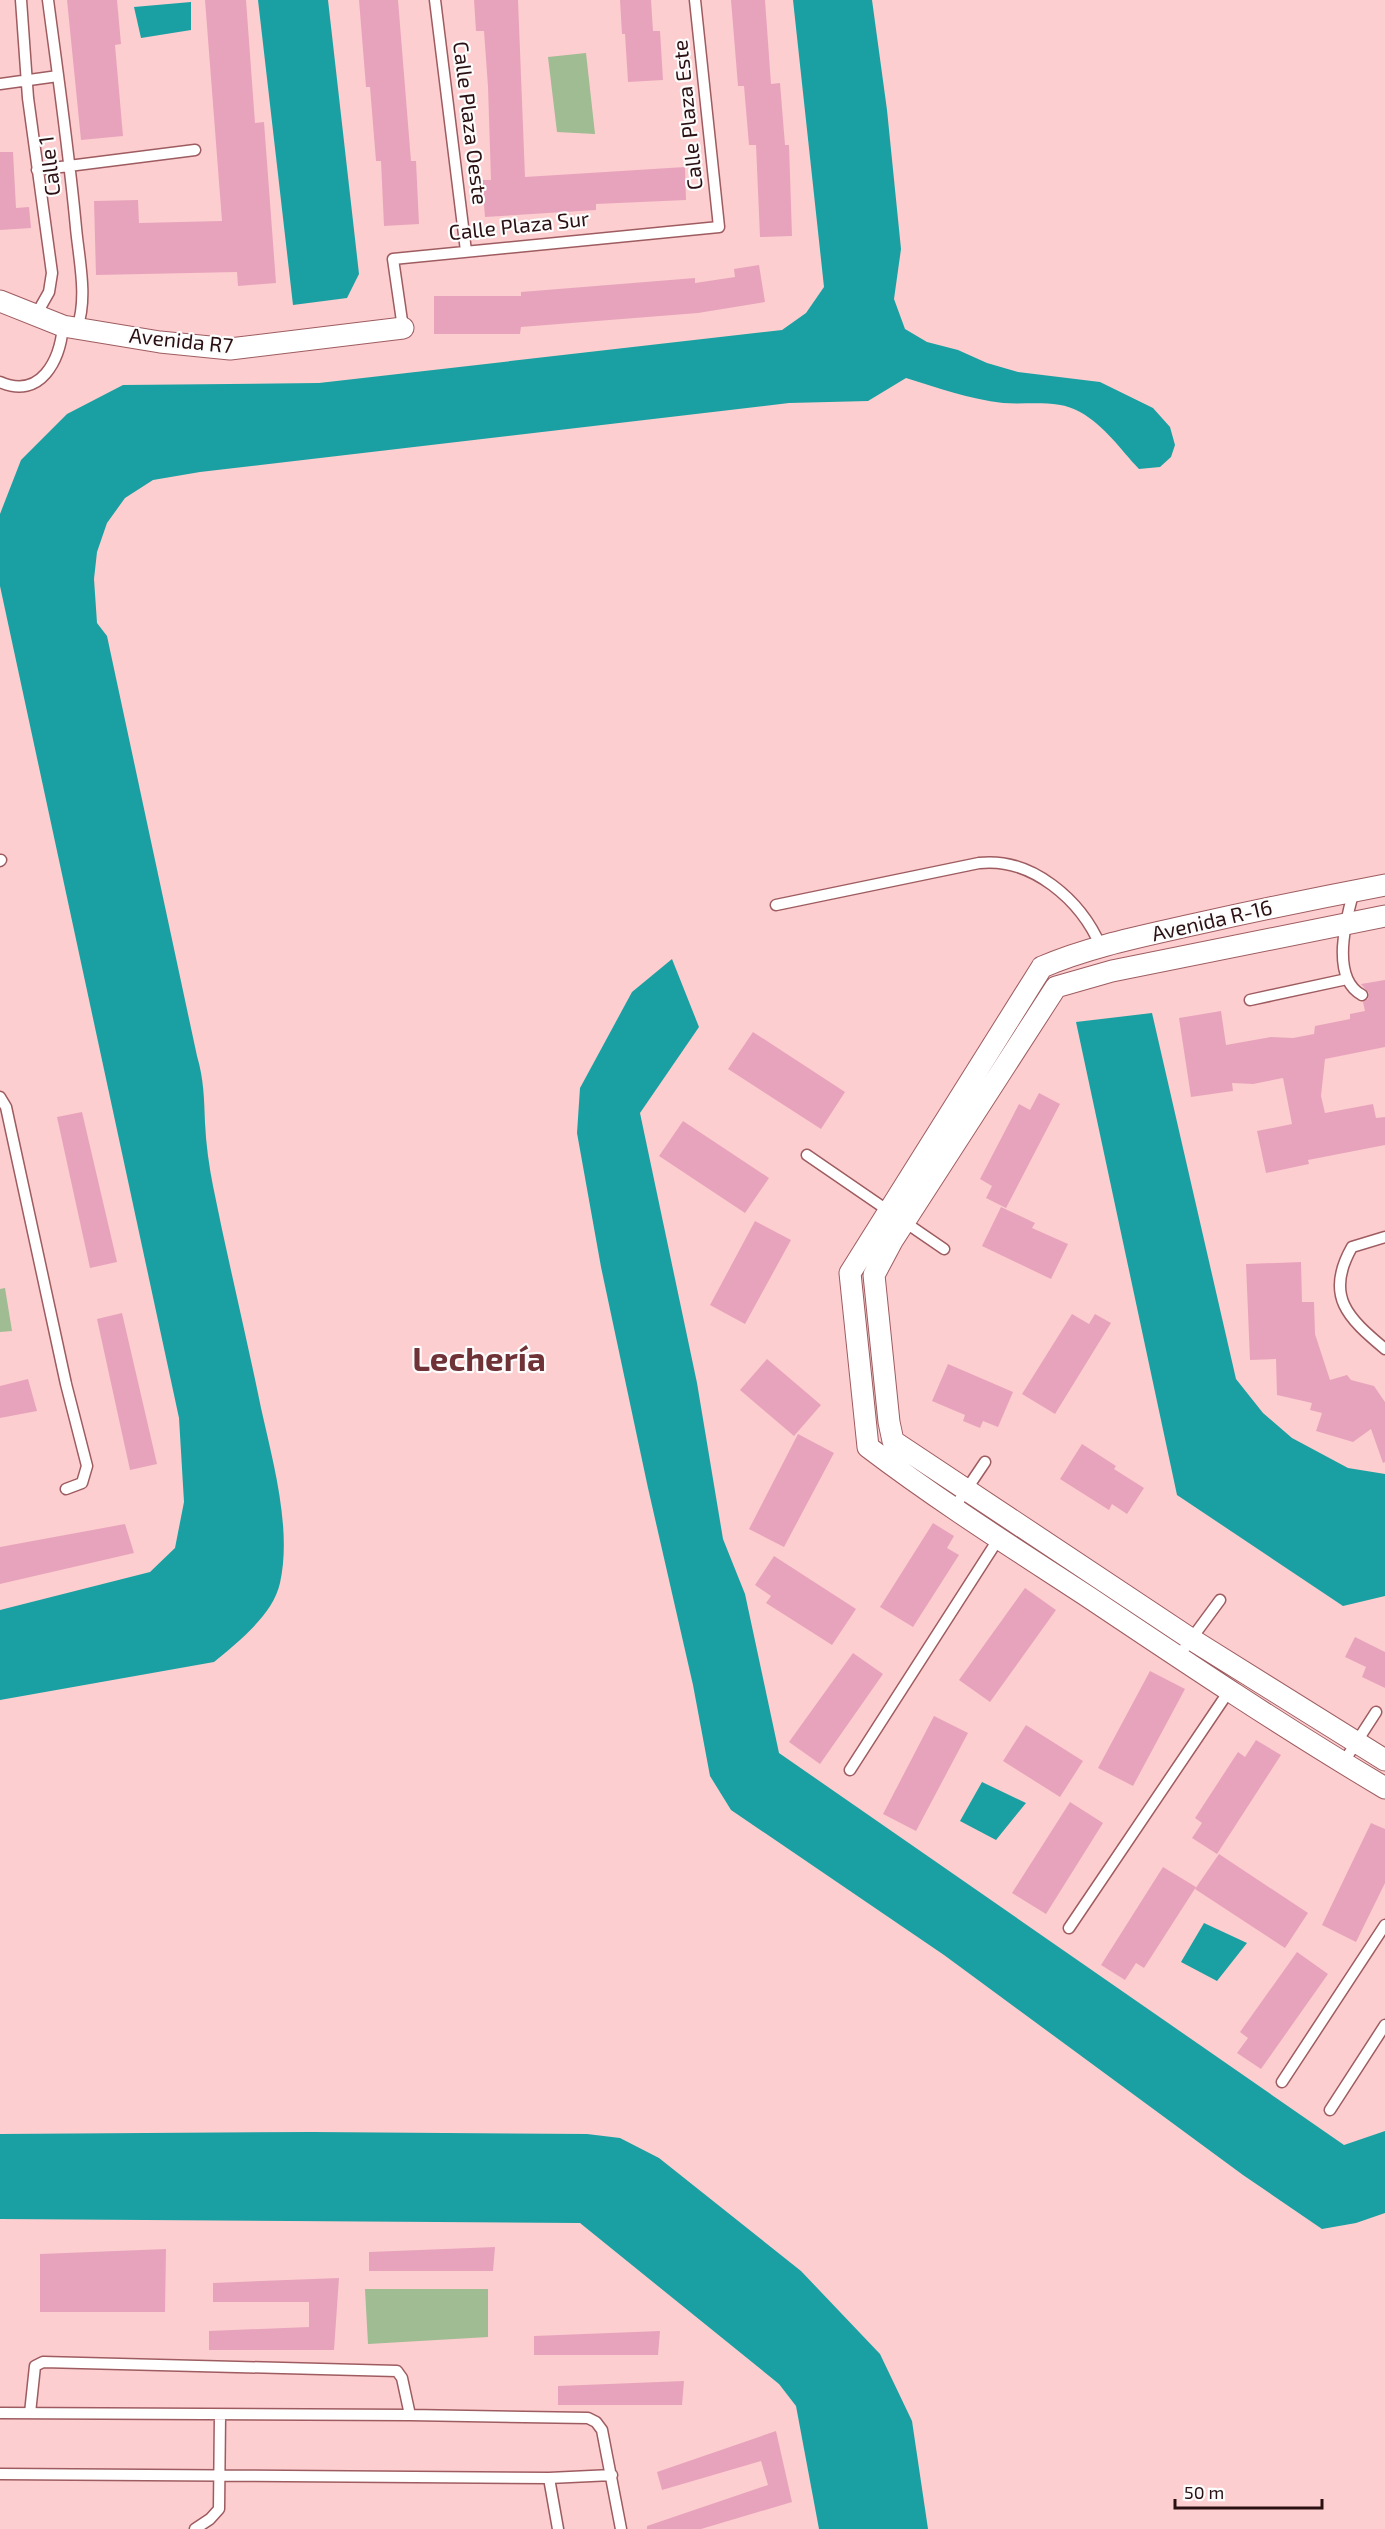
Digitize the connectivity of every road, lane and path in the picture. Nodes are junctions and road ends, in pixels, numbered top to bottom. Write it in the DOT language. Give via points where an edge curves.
graph roads {
  1 [pos="21,0"];
  2 [pos="48,0"];
  3 [pos="435,0"];
  4 [pos="695,0"];
  5 [pos="58,76"];
  6 [pos="27,80"];
  7 [pos="0,84"];
  8 [pos="195,150"];
  9 [pos="70,165"];
  10 [pos="37,170"];
  11 [pos="719,227"];
  12 [pos="466,251"];
  13 [pos="0,301"];
  14 [pos="36,315"];
  15 [pos="70,327"];
  16 [pos="403,328"];
  17 [pos="0,382"];
  18 [pos="1385,885"];
  19 [pos="1354,891"];
  20 [pos="776,905"];
  21 [pos="1385,916"];
  22 [pos="1344,924"];
  23 [pos="1101,947"];
  24 [pos="1042,967"];
  25 [pos="1347,979"];
  26 [pos="1056,987"];
  27 [pos="1362,995"];
  28 [pos="1250,1000"];
  29 [pos="0,1097"];
  30 [pos="4,1113"];
  31 [pos="807,1155"];
  32 [pos="887,1210"];
  33 [pos="904,1223"];
  34 [pos="1385,1237"];
  35 [pos="944,1249"];
  36 [pos="1385,1349"];
  37 [pos="985,1462"];
  38 [pos="66,1490"];
  39 [pos="967,1490"];
  40 [pos="954,1508"];
  41 [pos="999,1538"];
  42 [pos="1125,1595"];
  43 [pos="1220,1600"];
  44 [pos="1113,1614"];
  45 [pos="1191,1639"];
  46 [pos="1178,1657"];
  47 [pos="1229,1691"];
  48 [pos="1376,1712"];
  49 [pos="1356,1743"];
  50 [pos="1385,1760"];
  51 [pos="1343,1763"];
  52 [pos="850,1770"];
  53 [pos="1385,1788"];
  54 [pos="1385,1925"];
  55 [pos="1069,1929"];
  56 [pos="1385,2025"];
  57 [pos="1282,2082"];
  58 [pos="1330,2110"];
  59 [pos="0,2413"];
  60 [pos="30,2413"];
  61 [pos="220,2415"];
  62 [pos="410,2415"];
  63 [pos="0,2474"];
  64 [pos="220,2475"];
  65 [pos="612,2475"];
  66 [pos="549,2478"];
  67 [pos="195,2529"];
  68 [pos="558,2529"];
  69 [pos="621,2529"];
  1 -- 6 [label="lane"];
  2 -- 5 [label="lane, Calle 1"];
  3 -- 12 [label="lane, Calle Plaza Oeste"];
  4 -- 11 [label="lane, Calle Plaza Este"];
  5 -- 6 [label="lane"];
  5 -- 9 [label="lane, Calle 1"];
  6 -- 7 [label="lane"];
  6 -- 10 [label="lane"];
  8 -- 9 [label="lane"];
  9 -- 10 [label="lane"];
  9 -- 15 [label="lane, Calle 1" via="81,282 80,318"];
  10 -- 14 [label="lane" via="52,273 50,292"];
  11 -- 12 [label="lane, Calle Plaza Sur"];
  12 -- 16 [label="lane, Calle Plaza Sur" via="393,259"];
  13 -- 14 [label="street, Avenida R7"];
  14 -- 15 [label="street, Avenida R7"];
  15 -- 16 [label="street, Avenida R7" via="230,349"];
  15 -- 17 [label="lane, Calle 1" via="54,362 41,378 16,387"];
  18 -- 19 [label="street, Avenida R-16"];
  19 -- 22 [label="lane"];
  19 -- 23 [label="street, Avenida R-16"];
  20 -- 23 [label="lane" via="979,863 1010,863 1032,871 1062,894 1091,928"];
  21 -- 22 [label="street, Avenida R-16"];
  22 -- 25 [label="lane"];
  22 -- 26 [label="street, Avenida R-16" via="1112,971"];
  23 -- 24 [label="street, Avenida R-16"];
  24 -- 26 [label="street"];
  24 -- 32 [label="street"];
  25 -- 27 [label="lane" via="1354,991"];
  25 -- 28 [label="lane"];
  26 -- 33 [label="street"];
  29 -- 30 [label="lane"];
  30 -- 38 [label="lane" via="87,1466 82,1483"];
  31 -- 32 [label="lane"];
  32 -- 33 [label="lane"];
  32 -- 40 [label="street" via="850,1273 868,1446"];
  33 -- 35 [label="lane"];
  33 -- 39 [label="street" via="874,1275 893,1441"];
  34 -- 36 [label="lane" via="1352,1247 1343,1263 1338,1290 1354,1321"];
  37 -- 39 [label="lane"];
  39 -- 40 [label="lane"];
  39 -- 42 [label="street"];
  40 -- 41 [label="street"];
  41 -- 44 [label="street"];
  41 -- 52 [label="lane"];
  42 -- 44 [label="street"];
  42 -- 45 [label="street"];
  43 -- 45 [label="lane"];
  44 -- 46 [label="street"];
  45 -- 46 [label="lane"];
  45 -- 49 [label="street"];
  46 -- 47 [label="street"];
  47 -- 51 [label="street"];
  47 -- 55 [label="lane"];
  48 -- 49 [label="lane"];
  49 -- 50 [label="street"];
  49 -- 51 [label="lane"];
  51 -- 53 [label="street"];
  54 -- 57 [label="lane"];
  56 -- 58 [label="lane"];
  59 -- 60 [label="lane"];
  60 -- 61 [label="lane"];
  60 -- 62 [label="lane" via="35,2366 43,2362 397,2371"];
  61 -- 62 [label="lane"];
  61 -- 64 [label="lane"];
  62 -- 65 [label="lane" via="588,2418 602,2430"];
  63 -- 64 [label="lane"];
  64 -- 66 [label="lane"];
  64 -- 67 [label="lane" via="219,2509"];
  65 -- 66 [label="lane"];
  65 -- 69 [label="lane"];
  66 -- 68 [label="lane"];
}
